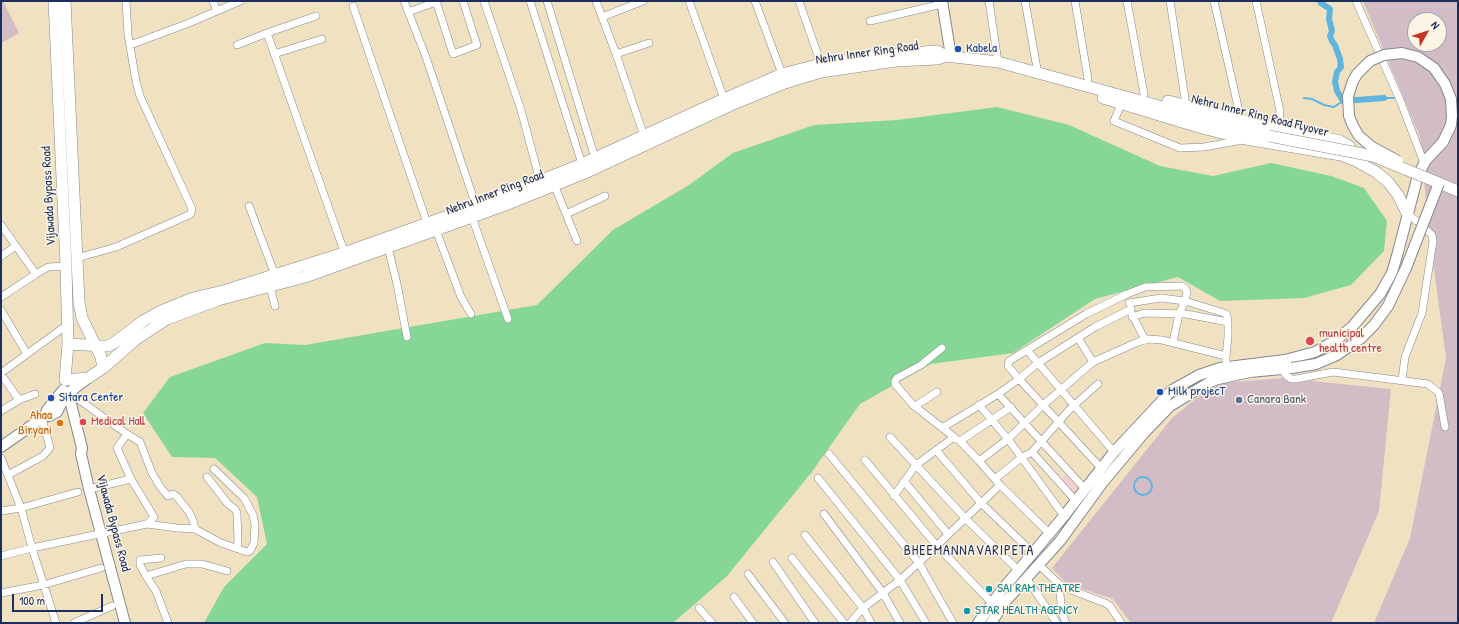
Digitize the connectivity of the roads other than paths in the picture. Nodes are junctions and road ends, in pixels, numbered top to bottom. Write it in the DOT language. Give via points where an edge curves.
graph roads {
  1 [pos="54,1"];
  2 [pos="65,1"];
  3 [pos="126,1"];
  4 [pos="213,1"];
  5 [pos="240,1"];
  6 [pos="404,1"];
  7 [pos="463,1"];
  8 [pos="484,1"];
  9 [pos="530,1"];
  10 [pos="547,1"];
  11 [pos="596,1"];
  12 [pos="643,1"];
  13 [pos="689,1"];
  14 [pos="755,1"];
  15 [pos="799,1"];
  16 [pos="989,1"];
  17 [pos="1026,1"];
  18 [pos="1075,1"];
  19 [pos="1127,1"];
  20 [pos="1170,1"];
  21 [pos="1214,1"];
  22 [pos="1256,1"];
  23 [pos="1356,1"];
  24 [pos="436,2"];
  25 [pos="942,3"];
  26 [pos="353,6"];
  27 [pos="217,11"];
  28 [pos="408,12"];
  29 [pos="316,16"];
  30 [pos="602,17"];
  31 [pos="870,21"];
  32 [pos="267,33"];
  33 [pos="322,39"];
  34 [pos="649,43"];
  35 [pos="130,45"];
  36 [pos="237,45"];
  37 [pos="274,54"];
  38 [pos="616,54"];
  39 [pos="949,56"];
  40 [pos="998,62"];
  41 [pos="821,64"];
  42 [pos="782,74"];
  43 [pos="1038,74"];
  44 [pos="1072,82"];
  45 [pos="1086,82"];
  46 [pos="1144,94"];
  47 [pos="724,99"];
  48 [pos="1121,104"];
  49 [pos="1186,105"];
  50 [pos="1241,120"];
  51 [pos="1278,128"];
  52 [pos="644,136"];
  53 [pos="1246,139"];
  54 [pos="595,158"];
  55 [pos="1356,161"];
  56 [pos="1424,163"];
  57 [pos="582,164"];
  58 [pos="540,180"];
  59 [pos="552,181"];
  60 [pos="1437,182"];
  61 [pos="1458,191"];
  62 [pos="605,196"];
  63 [pos="249,206"];
  64 [pos="476,206"];
  65 [pos="566,214"];
  66 [pos="1408,215"];
  67 [pos="472,217"];
  68 [pos="427,223"];
  69 [pos="1,225"];
  70 [pos="436,230"];
  71 [pos="577,241"];
  72 [pos="16,246"];
  73 [pos="388,247"];
  74 [pos="1,256"];
  75 [pos="77,258"];
  76 [pos="346,258"];
  77 [pos="66,266"];
  78 [pos="36,274"];
  79 [pos="275,275"];
  80 [pos="270,287"];
  81 [pos="1127,294"];
  82 [pos="1,298"];
  83 [pos="1185,301"];
  84 [pos="274,306"];
  85 [pos="1130,306"];
  86 [pos="1,310"];
  87 [pos="471,314"];
  88 [pos="1179,314"];
  89 [pos="1132,317"];
  90 [pos="508,319"];
  91 [pos="1228,322"];
  92 [pos="67,325"];
  93 [pos="407,337"];
  94 [pos="1078,338"];
  95 [pos="1145,340"];
  96 [pos="1174,342"];
  97 [pos="68,344"];
  98 [pos="95,346"];
  99 [pos="942,348"];
  100 [pos="1027,350"];
  101 [pos="27,354"];
  102 [pos="1226,356"];
  103 [pos="1093,362"];
  104 [pos="1038,363"];
  105 [pos="1226,367"];
  106 [pos="103,368"];
  107 [pos="1287,368"];
  108 [pos="1,373"];
  109 [pos="1019,379"];
  110 [pos="1402,380"];
  111 [pos="1098,384"];
  112 [pos="1061,390"];
  113 [pos="67,391"];
  114 [pos="937,392"];
  115 [pos="35,394"];
  116 [pos="998,394"];
  117 [pos="19,400"];
  118 [pos="979,405"];
  119 [pos="915,406"];
  120 [pos="1042,406"];
  121 [pos="1074,406"];
  122 [pos="1010,407"];
  123 [pos="1,411"];
  124 [pos="44,417"];
  125 [pos="992,420"];
  126 [pos="1025,422"];
  127 [pos="1059,422"];
  128 [pos="1445,427"];
  129 [pos="942,428"];
  130 [pos="127,434"];
  131 [pos="890,437"];
  132 [pos="957,439"];
  133 [pos="1008,439"];
  134 [pos="1043,441"];
  135 [pos="1,447"];
  136 [pos="936,450"];
  137 [pos="1032,452"];
  138 [pos="1114,452"];
  139 [pos="829,454"];
  140 [pos="1,458"];
  141 [pos="1021,458"];
  142 [pos="865,460"];
  143 [pos="979,461"];
  144 [pos="916,465"];
  145 [pos="1100,468"];
  146 [pos="214,469"];
  147 [pos="8,475"];
  148 [pos="207,477"];
  149 [pos="818,478"];
  150 [pos="131,479"];
  151 [pos="995,479"];
  152 [pos="904,481"];
  153 [pos="1000,485"];
  154 [pos="89,489"];
  155 [pos="1085,489"];
  156 [pos="78,492"];
  157 [pos="894,496"];
  158 [pos="1076,501"];
  159 [pos="981,503"];
  160 [pos="20,508"];
  161 [pos="1,511"];
  162 [pos="824,514"];
  163 [pos="1064,516"];
  164 [pos="966,519"];
  165 [pos="147,524"];
  166 [pos="195,529"];
  167 [pos="101,533"];
  168 [pos="948,534"];
  169 [pos="1050,534"];
  170 [pos="805,535"];
  171 [pos="937,546"];
  172 [pos="32,548"];
  173 [pos="237,548"];
  174 [pos="1033,553"];
  175 [pos="1,556"];
  176 [pos="161,558"];
  177 [pos="792,558"];
  178 [pos="773,562"];
  179 [pos="919,563"];
  180 [pos="1038,564"];
  181 [pos="101,568"];
  182 [pos="1018,570"];
  183 [pos="227,571"];
  184 [pos="748,574"];
  185 [pos="146,576"];
  186 [pos="1026,578"];
  187 [pos="900,580"];
  188 [pos="1059,584"];
  189 [pos="43,585"];
  190 [pos="1008,590"];
  191 [pos="1,592"];
  192 [pos="884,593"];
  193 [pos="734,597"];
  194 [pos="992,603"];
  195 [pos="112,606"];
  196 [pos="699,608"];
  197 [pos="863,608"];
  198 [pos="56,623"];
  199 [pos="74,623"];
  200 [pos="125,623"];
  201 [pos="168,623"];
  202 [pos="712,623"];
  203 [pos="753,623"];
  204 [pos="785,623"];
  205 [pos="815,623"];
  206 [pos="844,623"];
  207 [pos="850,623"];
  208 [pos="871,623"];
  209 [pos="900,623"];
  210 [pos="926,623"];
  211 [pos="953,623"];
  212 [pos="978,623"];
  213 [pos="991,623"];
  214 [pos="1057,623"];
  215 [pos="1066,623"];
  216 [pos="1121,623"];
  1 -- 77 [label="main road, Vijawada Bypass Road"];
  2 -- 75 [label="main road, Vijawada Bypass Road"];
  3 -- 35 [label="street"];
  4 -- 27 [label="street"];
  5 -- 27 [label="street"];
  6 -- 28 [label="street"];
  7 -- 24 [label="street" via="477,46 453,54"];
  8 -- 58 [label="street" via="521,110"];
  9 -- 57 [label="street"];
  10 -- 54 [label="street"];
  11 -- 30 [label="street"];
  12 -- 30 [label="street"];
  13 -- 47 [label="street"];
  14 -- 42 [label="street"];
  15 -- 41 [label="street"];
  16 -- 40 [label="street"];
  17 -- 43 [label="street"];
  18 -- 45 [label="street"];
  19 -- 46 [label="street"];
  20 -- 49 [label="street"];
  21 -- 50 [label="street"];
  22 -- 51 [label="street" via="1280,111"];
  23 -- 56 [label="street" via="1400,100"];
  24 -- 28 [label="street"];
  25 -- 31 [label="street"];
  25 -- 39 [label="street"];
  26 -- 68 [label="street"];
  27 -- 35 [label="street"];
  28 -- 64 [label="street" via="426,57"];
  29 -- 32 [label="street"];
  30 -- 38 [label="street"];
  32 -- 36 [label="street"];
  32 -- 37 [label="street"];
  33 -- 37 [label="street"];
  34 -- 38 [label="street"];
  35 -- 75 [label="street" via="140,96 192,209 189,215 111,249"];
  37 -- 76 [label="street"];
  38 -- 52 [label="street"];
  39 -- 40 [label="main road, Nehru Inner Ring Road"];
  39 -- 41 [label="main road, Nehru Inner Ring Road" via="938,51 917,52"];
  39 -- 59 [label="main road, Nehru Inner Ring Road" via="821,72 785,83 731,105 637,150"];
  40 -- 43 [label="main road, Nehru Inner Ring Road"];
  41 -- 42 [label="main road, Nehru Inner Ring Road"];
  42 -- 47 [label="main road, Nehru Inner Ring Road"];
  43 -- 44 [label="main road, Nehru Inner Ring Road"];
  44 -- 45 [label="main road" via="1080,78"];
  44 -- 48 [label="main road" via="1076,90"];
  45 -- 46 [label="main road"];
  45 -- 60 [label="main road, Nehru Inner Ring Road Flyover, bridge" via="1270,136 1373,156"];
  46 -- 49 [label="main road"];
  47 -- 52 [label="main road, Nehru Inner Ring Road"];
  48 -- 53 [label="main road"];
  48 -- 53 [label="street" via="1114,121 1180,148 1204,147"];
  49 -- 50 [label="main road"];
  50 -- 51 [label="main road"];
  51 -- 55 [label="main road" via="1340,141 1349,146"];
  52 -- 54 [label="main road, Nehru Inner Ring Road"];
  53 -- 55 [label="main road" via="1341,155"];
  54 -- 57 [label="main road, Nehru Inner Ring Road"];
  55 -- 66 [label="main road" via="1388,182 1398,194"];
  56 -- 60 [label="street, bridge" via="1444,142 1447,134 1452,116 1451,99 1446,84 1434,68 1418,57 1402,53 1384,55 1370,61 1357,74 1348,96 1349,116 1353,126 1359,136 1372,147"];
  56 -- 66 [label="street" via="1418,175"];
  57 -- 59 [label="main road, Nehru Inner Ring Road"];
  58 -- 59 [label="main road, Nehru Inner Ring Road"];
  58 -- 64 [label="main road, Nehru Inner Ring Road"];
  59 -- 65 [label="street"];
  59 -- 67 [label="main road, Nehru Inner Ring Road"];
  60 -- 61 [label="main road, Nehru Inner Ring Road Flyover"];
  60 -- 107 [label="street, bridge" via="1406,268 1388,306 1374,326 1337,355 1316,364"];
  62 -- 65 [label="street"];
  63 -- 79 [label="street"];
  64 -- 68 [label="main road, Nehru Inner Ring Road"];
  65 -- 71 [label="street"];
  66 -- 105 [label="street" via="1392,273 1380,294 1352,327 1315,352 1285,360"];
  66 -- 110 [label="street" via="1432,235 1433,241 1422,313 1405,358"];
  67 -- 70 [label="main road, Nehru Inner Ring Road"];
  67 -- 90 [label="street"];
  68 -- 76 [label="main road, Nehru Inner Ring Road"];
  69 -- 72 [label="street"];
  70 -- 73 [label="main road, Nehru Inner Ring Road"];
  70 -- 87 [label="street" via="461,297"];
  72 -- 74 [label="street"];
  72 -- 78 [label="street"];
  73 -- 76 [label="main road, Nehru Inner Ring Road"];
  73 -- 93 [label="street"];
  75 -- 98 [label="main road, Vijawada Bypass Road" via="82,318"];
  76 -- 79 [label="main road, Nehru Inner Ring Road"];
  76 -- 80 [label="main road, Nehru Inner Ring Road" via="305,277"];
  77 -- 78 [label="street" via="48,267"];
  77 -- 92 [label="main road, Vijawada Bypass Road"];
  78 -- 82 [label="street"];
  79 -- 98 [label="main road, Nehru Inner Ring Road" via="194,298 143,321 108,346"];
  80 -- 84 [label="street"];
  80 -- 106 [label="main road, Nehru Inner Ring Road" via="218,300 167,319 135,340"];
  81 -- 83 [label="street" via="1145,287 1182,286 1187,292"];
  81 -- 85 [label="street"];
  81 -- 100 [label="street" via="1086,314"];
  83 -- 85 [label="street" via="1161,298"];
  83 -- 88 [label="street"];
  83 -- 91 [label="street" via="1224,313"];
  85 -- 89 [label="street"];
  85 -- 94 [label="street"];
  86 -- 101 [label="street"];
  88 -- 89 [label="street" via="1144,313"];
  88 -- 91 [label="street"];
  88 -- 96 [label="street"];
  89 -- 95 [label="street"];
  91 -- 102 [label="street"];
  92 -- 97 [label="main road, Vijawada Bypass Road"];
  92 -- 101 [label="street"];
  94 -- 103 [label="street"];
  94 -- 104 [label="street"];
  95 -- 96 [label="street"];
  95 -- 103 [label="street"];
  96 -- 102 [label="street"];
  97 -- 98 [label="main road, Nehru Inner Ring Road"];
  97 -- 113 [label="main road, Vijawada Bypass Road"];
  98 -- 106 [label="main road, Vijawada Bypass Road"];
  99 -- 119 [label="street" via="921,365 896,379 896,384"];
  100 -- 104 [label="street"];
  100 -- 109 [label="street" via="1010,361 1008,366"];
  101 -- 108 [label="street"];
  102 -- 105 [label="street"];
  103 -- 112 [label="street"];
  104 -- 109 [label="street"];
  104 -- 112 [label="street"];
  105 -- 138 [label="street" via="1199,375 1172,390"];
  106 -- 113 [label="main road, Nehru Inner Ring Road"];
  107 -- 110 [label="street" via="1286,375 1290,379 1333,372"];
  107 -- 180 [label="street" via="1250,372 1214,380 1170,406 1113,470 1060,541"];
  108 -- 117 [label="street"];
  109 -- 116 [label="street"];
  109 -- 120 [label="street"];
  110 -- 128 [label="street" via="1428,384 1439,394"];
  111 -- 121 [label="street"];
  112 -- 120 [label="street"];
  112 -- 121 [label="street"];
  113 -- 124 [label="street" via="47,410"];
  113 -- 130 [label="street"];
  113 -- 154 [label="street, Vijawada Bypass Road" via="82,448"];
  114 -- 119 [label="street"];
  115 -- 117 [label="street"];
  116 -- 118 [label="street"];
  116 -- 122 [label="street"];
  117 -- 123 [label="street"];
  118 -- 125 [label="street"];
  118 -- 129 [label="street"];
  119 -- 129 [label="street"];
  120 -- 126 [label="street"];
  120 -- 127 [label="street"];
  121 -- 127 [label="street"];
  121 -- 138 [label="street"];
  122 -- 125 [label="street"];
  122 -- 126 [label="street"];
  124 -- 135 [label="street"];
  124 -- 147 [label="street" via="50,448 43,456"];
  125 -- 132 [label="street"];
  125 -- 133 [label="street"];
  126 -- 133 [label="street"];
  126 -- 134 [label="street"];
  127 -- 134 [label="street"];
  127 -- 145 [label="street"];
  129 -- 132 [label="street"];
  130 -- 150 [label="street" via="117,448"];
  130 -- 166 [label="street" via="140,442 161,488 168,496 174,494 177,497 189,512"];
  131 -- 144 [label="street"];
  132 -- 136 [label="street"];
  132 -- 143 [label="street"];
  133 -- 141 [label="street"];
  133 -- 143 [label="street"];
  134 -- 137 [label="street"];
  134 -- 155 [label="street"];
  136 -- 144 [label="street"];
  136 -- 159 [label="street"];
  137 -- 141 [label="street"];
  137 -- 158 [label="street"];
  138 -- 145 [label="street"];
  139 -- 179 [label="street"];
  140 -- 147 [label="street"];
  141 -- 151 [label="street"];
  141 -- 163 [label="street"];
  142 -- 157 [label="street"];
  143 -- 151 [label="street"];
  144 -- 152 [label="street"];
  144 -- 164 [label="street"];
  145 -- 155 [label="street"];
  146 -- 173 [label="street" via="244,498 253,515 255,538 252,549 247,552"];
  147 -- 160 [label="street"];
  148 -- 173 [label="street" via="235,509"];
  149 -- 187 [label="street"];
  150 -- 154 [label="street"];
  150 -- 165 [label="street" via="154,518"];
  151 -- 153 [label="street"];
  152 -- 157 [label="street"];
  152 -- 168 [label="street"];
  153 -- 159 [label="street"];
  153 -- 169 [label="street"];
  154 -- 167 [label="street, Vijawada Bypass Road"];
  155 -- 158 [label="street"];
  156 -- 160 [label="street"];
  157 -- 171 [label="street"];
  158 -- 163 [label="street"];
  159 -- 164 [label="street"];
  159 -- 174 [label="street"];
  160 -- 161 [label="street"];
  160 -- 172 [label="street"];
  162 -- 192 [label="street"];
  163 -- 169 [label="street"];
  164 -- 168 [label="street"];
  164 -- 182 [label="street"];
  165 -- 166 [label="street"];
  165 -- 167 [label="street"];
  166 -- 173 [label="street" via="221,544"];
  167 -- 172 [label="street"];
  167 -- 200 [label="street, Vijawada Bypass Road"];
  168 -- 171 [label="street"];
  169 -- 174 [label="street"];
  170 -- 197 [label="street"];
  171 -- 179 [label="street"];
  171 -- 194 [label="street"];
  172 -- 175 [label="street"];
  172 -- 189 [label="street"];
  174 -- 182 [label="street"];
  176 -- 185 [label="street" via="140,560"];
  177 -- 206 [label="street"];
  178 -- 205 [label="street"];
  179 -- 187 [label="street"];
  179 -- 211 [label="street"];
  180 -- 186 [label="street"];
  180 -- 188 [label="street"];
  181 -- 189 [label="street"];
  182 -- 190 [label="street"];
  183 -- 185 [label="street" via="202,564 186,564"];
  184 -- 204 [label="street"];
  185 -- 201 [label="street" via="156,591"];
  186 -- 190 [label="street"];
  186 -- 214 [label="street"];
  187 -- 192 [label="street"];
  187 -- 210 [label="street"];
  188 -- 215 [label="street" via="1062,613"];
  188 -- 216 [label="street" via="1110,606"];
  189 -- 191 [label="street"];
  189 -- 198 [label="street"];
  190 -- 194 [label="street"];
  190 -- 213 [label="street"];
  192 -- 197 [label="street"];
  192 -- 209 [label="street"];
  193 -- 203 [label="street"];
  194 -- 212 [label="street"];
  195 -- 199 [label="street"];
  196 -- 202 [label="street"];
  197 -- 207 [label="street"];
  197 -- 208 [label="street"];
}
